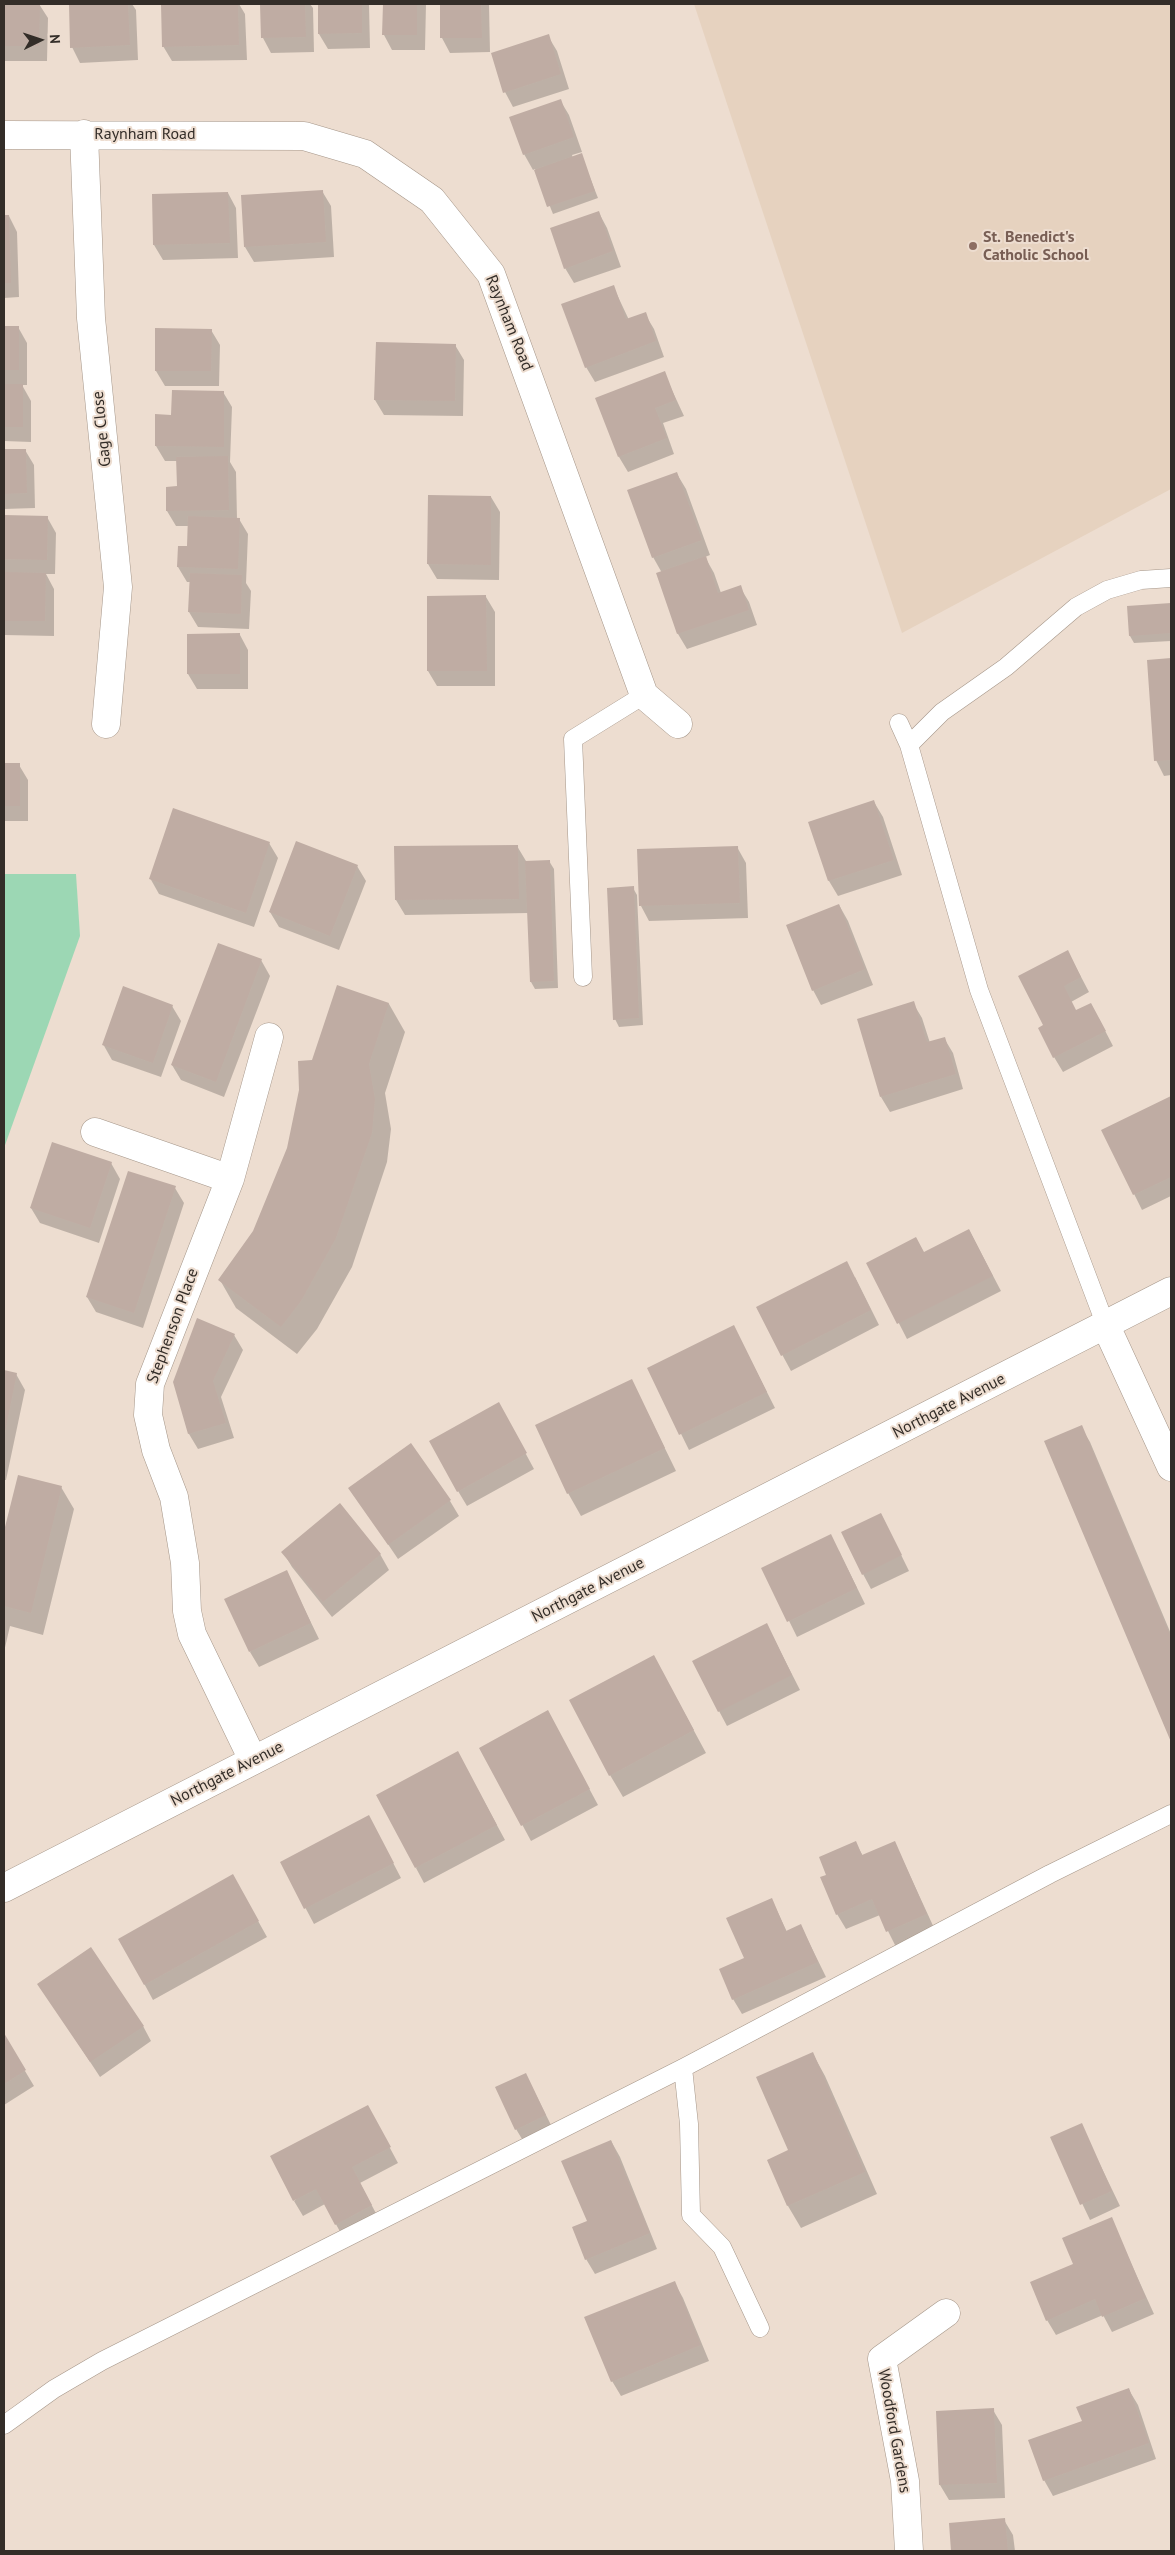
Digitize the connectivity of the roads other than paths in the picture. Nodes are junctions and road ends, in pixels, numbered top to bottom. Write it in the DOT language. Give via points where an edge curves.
graph roads {
  1 [pos="84,134"];
  2 [pos="4,135"];
  3 [pos="1171,578"];
  4 [pos="644,695"];
  5 [pos="899,723"];
  6 [pos="106,724"];
  7 [pos="678,724"];
  8 [pos="909,745"];
  9 [pos="583,977"];
  10 [pos="269,1037"];
  11 [pos="95,1132"];
  12 [pos="230,1179"];
  13 [pos="1171,1291"];
  14 [pos="1106,1326"];
  15 [pos="1171,1467"];
  16 [pos="253,1760"];
  17 [pos="1171,1814"];
  18 [pos="4,1888"];
  19 [pos="683,2068"];
  20 [pos="946,2313"];
  21 [pos="760,2328"];
  22 [pos="4,2425"];
  23 [pos="909,2551"];
  1 -- 2 [label="street, Raynham Road"];
  1 -- 4 [label="street, Raynham Road" via="304,136 365,154 432,200 492,274"];
  1 -- 6 [label="street, Gage Close" via="91,318 118,587"];
  3 -- 8 [label="lane" via="1141,580 1106,590 1076,607 1006,667 942,712"];
  4 -- 7 [label="street, Raynham Road"];
  4 -- 9 [label="lane" via="573,739"];
  5 -- 8 [label="lane"];
  8 -- 14 [label="lane" via="979,990"];
  10 -- 12 [label="street, Stephenson Place"];
  11 -- 12 [label="street"];
  12 -- 16 [label="street, Stephenson Place" via="150,1384 148,1415 156,1450 174,1497 192,1634"];
  13 -- 14 [label="street, Northgate Avenue"];
  14 -- 15 [label="street"];
  14 -- 16 [label="street, Northgate Avenue"];
  16 -- 18 [label="street, Northgate Avenue"];
  17 -- 19 [label="lane" via="1050,1874"];
  19 -- 21 [label="lane" via="689,2124 691,2215 722,2247"];
  19 -- 22 [label="lane" via="102,2361 54,2389"];
  20 -- 23 [label="street, Woodford Gardens" via="882,2359 904,2481"];
}
